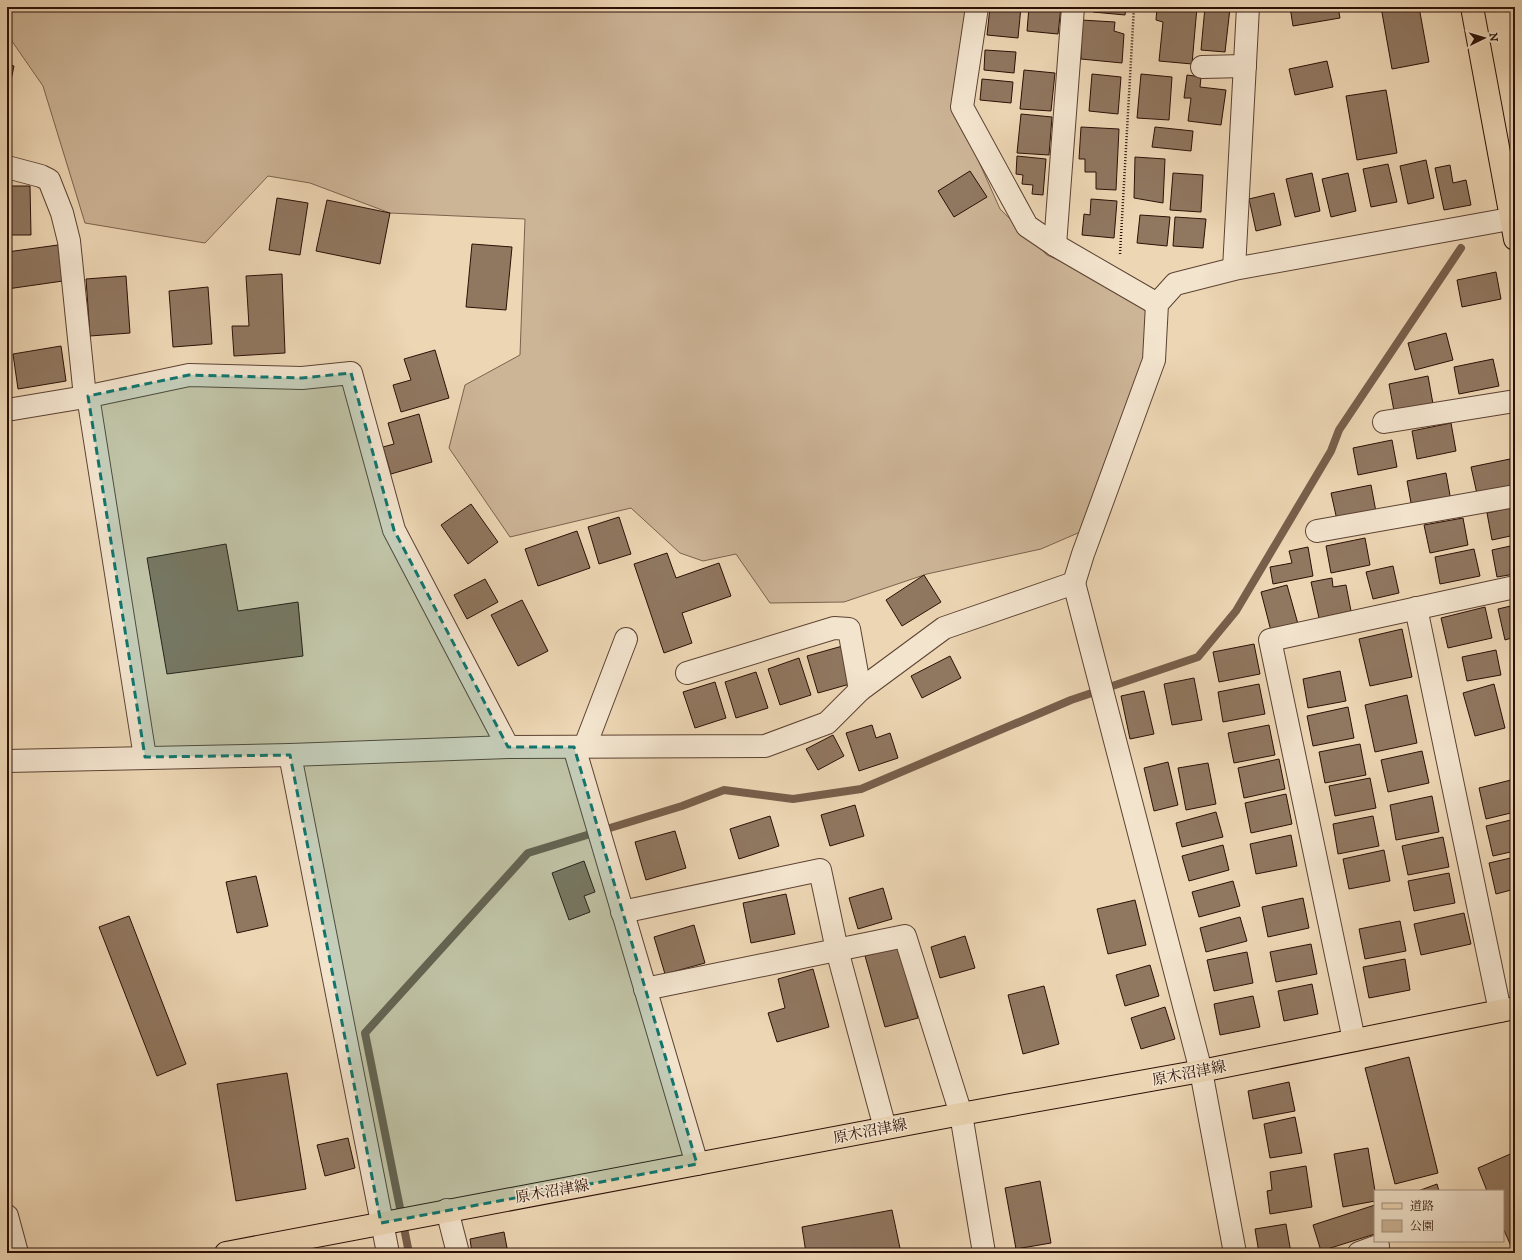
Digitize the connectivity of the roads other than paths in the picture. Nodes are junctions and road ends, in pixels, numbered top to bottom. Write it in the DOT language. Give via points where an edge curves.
graph roads {
  1 [pos="977,7"];
  2 [pos="1073,7"];
  3 [pos="1248,7"];
  4 [pos="1472,7"];
  5 [pos="1245,66"];
  6 [pos="1202,67"];
  7 [pos="7,167"];
  8 [pos="1514,225"];
  9 [pos="1055,245"];
  10 [pos="1234,269"];
  11 [pos="1157,304"];
  12 [pos="87,397"];
  13 [pos="1515,401"];
  14 [pos="7,410"];
  15 [pos="1384,422"];
  16 [pos="1515,496"];
  17 [pos="1317,531"];
  18 [pos="1074,583"];
  19 [pos="1515,587"];
  20 [pos="1416,608"];
  21 [pos="626,639"];
  22 [pos="686,673"];
  23 [pos="860,690"];
  24 [pos="579,746"];
  25 [pos="508,747"];
  26 [pos="290,755"];
  27 [pos="145,757"];
  28 [pos="7,761"];
  29 [pos="622,912"];
  30 [pos="837,950"];
  31 [pos="645,989"];
  32 [pos="1507,1010"];
  33 [pos="1354,1040"];
  34 [pos="1201,1071"];
  35 [pos="961,1114"];
  36 [pos="885,1128"];
  37 [pos="697,1164"];
  38 [pos="448,1210"];
  39 [pos="7,1216"];
  40 [pos="383,1222"];
  41 [pos="17,1253"];
  42 [pos="226,1253"];
  43 [pos="388,1253"];
  44 [pos="458,1253"];
  45 [pos="984,1253"];
  46 [pos="1236,1253"];
  1 -- 9 [label="street" via="962,107 1027,226"];
  2 -- 9 [label="street"];
  3 -- 5 [label="street"];
  4 -- 8 [label="main road"];
  5 -- 6 [label="street"];
  5 -- 10 [label="street"];
  7 -- 12 [label="street" via="49,180 62,213 69,241"];
  8 -- 10 [label="street"];
  9 -- 11 [label="street"];
  10 -- 11 [label="street" via="1175,284"];
  11 -- 18 [label="street" via="1154,360"];
  12 -- 14 [label="street"];
  12 -- 25 [label="street" via="189,375 302,378 351,373 394,530"];
  12 -- 27 [label="street"];
  13 -- 15 [label="street"];
  16 -- 17 [label="street"];
  18 -- 23 [label="street" via="944,628"];
  18 -- 34 [label="street"];
  19 -- 20 [label="street"];
  20 -- 32 [label="street"];
  20 -- 33 [label="street" via="1270,640"];
  21 -- 24 [label="street"];
  22 -- 23 [label="street" via="834,628 849,629"];
  23 -- 24 [label="street" via="827,723 765,746"];
  24 -- 25 [label="street"];
  24 -- 29 [label="street"];
  25 -- 26 [label="street"];
  26 -- 27 [label="street"];
  26 -- 40 [label="street"];
  27 -- 28 [label="street"];
  29 -- 30 [label="street" via="820,870"];
  29 -- 31 [label="street"];
  30 -- 31 [label="street"];
  30 -- 35 [label="street" via="905,936"];
  30 -- 36 [label="street"];
  31 -- 37 [label="street"];
  32 -- 33 [label="main road, 原木沼津線"];
  33 -- 34 [label="main road, 原木沼津線"];
  34 -- 35 [label="main road, 原木沼津線"];
  34 -- 46 [label="street"];
  35 -- 36 [label="main road, 原木沼津線"];
  35 -- 45 [label="street"];
  36 -- 37 [label="main road, 原木沼津線"];
  37 -- 38 [label="main road, 原木沼津線"];
  38 -- 40 [label="main road, 原木沼津線"];
  38 -- 44 [label="street"];
  39 -- 41 [label="street"];
  40 -- 42 [label="main road, 原木沼津線"];
  40 -- 43 [label="street"];
}
